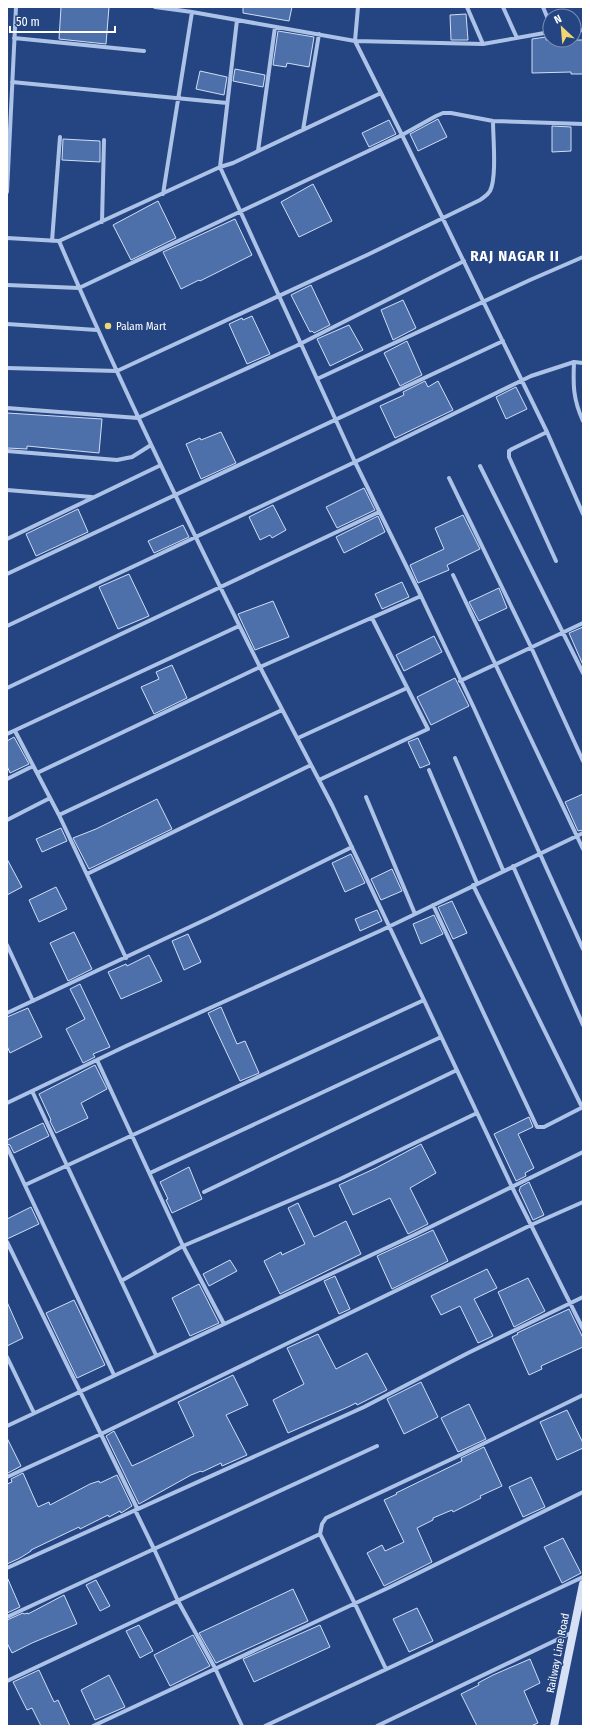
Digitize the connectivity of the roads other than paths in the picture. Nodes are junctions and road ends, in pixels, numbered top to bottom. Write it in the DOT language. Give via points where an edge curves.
graph roads {
  1 [pos="16,7"];
  2 [pos="155,7"];
  3 [pos="358,7"];
  4 [pos="467,7"];
  5 [pos="503,7"];
  6 [pos="192,12"];
  7 [pos="237,20"];
  8 [pos="275,27"];
  9 [pos="542,33"];
  10 [pos="319,34"];
  11 [pos="14,38"];
  12 [pos="517,38"];
  13 [pos="355,41"];
  14 [pos="483,44"];
  15 [pos="144,51"];
  16 [pos="7,80"];
  17 [pos="12,81"];
  18 [pos="380,93"];
  19 [pos="179,98"];
  20 [pos="228,103"];
  21 [pos="493,121"];
  22 [pos="583,124"];
  23 [pos="303,130"];
  24 [pos="402,135"];
  25 [pos="60,137"];
  26 [pos="104,140"];
  27 [pos="8,142"];
  28 [pos="258,151"];
  29 [pos="220,167"];
  30 [pos="7,192"];
  31 [pos="163,194"];
  32 [pos="240,212"];
  33 [pos="443,218"];
  34 [pos="102,222"];
  35 [pos="7,238"];
  36 [pos="52,241"];
  37 [pos="59,241"];
  38 [pos="583,257"];
  39 [pos="464,262"];
  40 [pos="7,285"];
  41 [pos="79,288"];
  42 [pos="279,296"];
  43 [pos="483,302"];
  44 [pos="7,324"];
  45 [pos="97,330"];
  46 [pos="503,341"];
  47 [pos="301,344"];
  48 [pos="574,362"];
  49 [pos="583,363"];
  50 [pos="7,368"];
  51 [pos="117,371"];
  52 [pos="317,379"];
  53 [pos="522,381"];
  54 [pos="7,408"];
  55 [pos="138,418"];
  56 [pos="336,420"];
  57 [pos="583,421"];
  58 [pos="547,432"];
  59 [pos="151,445"];
  60 [pos="7,451"];
  61 [pos="356,462"];
  62 [pos="161,465"];
  63 [pos="480,466"];
  64 [pos="449,478"];
  65 [pos="7,490"];
  66 [pos="175,496"];
  67 [pos="93,498"];
  68 [pos="379,512"];
  69 [pos="583,514"];
  70 [pos="195,537"];
  71 [pos="7,539"];
  72 [pos="556,561"];
  73 [pos="7,574"];
  74 [pos="453,575"];
  75 [pos="220,587"];
  76 [pos="421,596"];
  77 [pos="372,618"];
  78 [pos="583,623"];
  79 [pos="7,626"];
  80 [pos="239,626"];
  81 [pos="564,632"];
  82 [pos="531,647"];
  83 [pos="496,664"];
  84 [pos="260,667"];
  85 [pos="583,673"];
  86 [pos="460,681"];
  87 [pos="7,688"];
  88 [pos="407,688"];
  89 [pos="282,710"];
  90 [pos="15,730"];
  91 [pos="7,734"];
  92 [pos="298,738"];
  93 [pos="455,758"];
  94 [pos="583,761"];
  95 [pos="311,765"];
  96 [pos="33,766"];
  97 [pos="429,770"];
  98 [pos="37,773"];
  99 [pos="7,779"];
  100 [pos="319,780"];
  101 [pos="366,797"];
  102 [pos="50,798"];
  103 [pos="59,815"];
  104 [pos="7,820"];
  105 [pos="583,833"];
  106 [pos="577,836"];
  107 [pos="352,847"];
  108 [pos="583,848"];
  109 [pos="540,854"];
  110 [pos="513,866"];
  111 [pos="503,870"];
  112 [pos="87,874"];
  113 [pos="475,884"];
  114 [pos="433,905"];
  115 [pos="415,914"];
  116 [pos="389,927"];
  117 [pos="7,945"];
  118 [pos="583,949"];
  119 [pos="126,958"];
  120 [pos="424,1000"];
  121 [pos="33,1001"];
  122 [pos="7,1013"];
  123 [pos="583,1025"];
  124 [pos="441,1036"];
  125 [pos="97,1060"];
  126 [pos="457,1070"];
  127 [pos="32,1091"];
  128 [pos="7,1103"];
  129 [pos="582,1107"];
  130 [pos="477,1113"];
  131 [pos="131,1135"];
  132 [pos="7,1147"];
  133 [pos="583,1152"];
  134 [pos="67,1166"];
  135 [pos="150,1174"];
  136 [pos="25,1185"];
  137 [pos="512,1187"];
  138 [pos="204,1192"];
  139 [pos="583,1202"];
  140 [pos="531,1225"];
  141 [pos="7,1242"];
  142 [pos="183,1246"];
  143 [pos="121,1281"];
  144 [pos="583,1296"];
  145 [pos="570,1303"];
  146 [pos="224,1324"];
  147 [pos="583,1329"];
  148 [pos="156,1355"];
  149 [pos="7,1357"];
  150 [pos="114,1375"];
  151 [pos="80,1391"];
  152 [pos="583,1395"];
  153 [pos="34,1413"];
  154 [pos="7,1426"];
  155 [pos="101,1434"];
  156 [pos="377,1446"];
  157 [pos="7,1477"];
  158 [pos="583,1492"];
  159 [pos="136,1509"];
  160 [pos="320,1534"];
  161 [pos="154,1549"];
  162 [pos="7,1568"];
  163 [pos="583,1577"];
  164 [pos="583,1584"];
  165 [pos="178,1601"];
  166 [pos="355,1604"];
  167 [pos="7,1617"];
  168 [pos="573,1632"];
  169 [pos="215,1668"];
  170 [pos="386,1669"];
  171 [pos="7,1680"];
  172 [pos="93,1726"];
  173 [pos="242,1726"];
  174 [pos="265,1726"];
  175 [pos="377,1726"];
  176 [pos="554,1726"];
  1 -- 11 [label="street"];
  2 -- 6 [label="street"];
  3 -- 13 [label="street"];
  4 -- 14 [label="street"];
  5 -- 12 [label="street"];
  6 -- 7 [label="street"];
  6 -- 19 [label="street"];
  7 -- 8 [label="street"];
  7 -- 20 [label="street"];
  8 -- 10 [label="street"];
  8 -- 28 [label="street"];
  9 -- 12 [label="street"];
  10 -- 13 [label="street"];
  10 -- 23 [label="street"];
  11 -- 15 [label="street"];
  11 -- 17 [label="street"];
  12 -- 14 [label="street"];
  13 -- 14 [label="street"];
  13 -- 18 [label="street"];
  16 -- 17 [label="street"];
  17 -- 19 [label="street"];
  17 -- 27 [label="street"];
  18 -- 23 [label="street"];
  18 -- 24 [label="street"];
  19 -- 20 [label="street"];
  19 -- 31 [label="street"];
  20 -- 29 [label="street"];
  21 -- 22 [label="street"];
  21 -- 24 [label="street" via="444,113"];
  21 -- 33 [label="street" via="493,180 490,192 480,200"];
  23 -- 28 [label="street"];
  24 -- 32 [label="street"];
  24 -- 33 [label="street"];
  25 -- 36 [label="street"];
  26 -- 34 [label="street"];
  27 -- 30 [label="street"];
  28 -- 29 [label="street"];
  29 -- 31 [label="street"];
  29 -- 32 [label="street"];
  31 -- 34 [label="street"];
  32 -- 41 [label="street"];
  32 -- 42 [label="street"];
  33 -- 39 [label="street"];
  33 -- 42 [label="street"];
  34 -- 37 [label="street"];
  35 -- 36 [label="street"];
  36 -- 37 [label="street"];
  37 -- 41 [label="street"];
  38 -- 43 [label="street"];
  39 -- 43 [label="street"];
  39 -- 47 [label="street"];
  40 -- 41 [label="street"];
  41 -- 45 [label="street"];
  42 -- 47 [label="street"];
  42 -- 51 [label="street"];
  43 -- 46 [label="street"];
  43 -- 52 [label="street"];
  44 -- 45 [label="street"];
  45 -- 51 [label="street"];
  46 -- 53 [label="street"];
  46 -- 56 [label="street"];
  47 -- 52 [label="street"];
  47 -- 55 [label="street"];
  48 -- 49 [label="street"];
  48 -- 53 [label="street"];
  48 -- 57 [label="street" via="573,389"];
  50 -- 51 [label="street"];
  51 -- 55 [label="street"];
  52 -- 56 [label="street"];
  53 -- 58 [label="street"];
  53 -- 61 [label="street"];
  54 -- 55 [label="street"];
  55 -- 59 [label="street"];
  56 -- 61 [label="street"];
  56 -- 66 [label="street"];
  58 -- 69 [label="street"];
  58 -- 72 [label="street" via="512,449 508,457"];
  59 -- 60 [label="street" via="132,457 117,460"];
  59 -- 62 [label="street"];
  61 -- 68 [label="street"];
  61 -- 70 [label="street"];
  62 -- 66 [label="street"];
  62 -- 67 [label="street"];
  63 -- 81 [label="street"];
  64 -- 82 [label="street"];
  65 -- 67 [label="street"];
  66 -- 70 [label="street"];
  66 -- 73 [label="street"];
  67 -- 71 [label="street"];
  68 -- 75 [label="street"];
  68 -- 76 [label="street"];
  70 -- 75 [label="street"];
  70 -- 79 [label="street"];
  74 -- 83 [label="street"];
  75 -- 80 [label="street"];
  75 -- 87 [label="street"];
  76 -- 77 [label="street"];
  76 -- 86 [label="street"];
  77 -- 84 [label="street"];
  77 -- 88 [label="street"];
  78 -- 81 [label="street"];
  80 -- 84 [label="street"];
  80 -- 90 [label="street"];
  81 -- 82 [label="street"];
  81 -- 85 [label="street"];
  82 -- 83 [label="street"];
  82 -- 94 [label="street"];
  83 -- 86 [label="street"];
  83 -- 106 [label="street"];
  84 -- 89 [label="street"];
  84 -- 98 [label="street"];
  86 -- 109 [label="street"];
  88 -- 92 [label="street"];
  88 -- 100 [label="street" via="428,729"];
  89 -- 92 [label="street"];
  89 -- 103 [label="street"];
  90 -- 91 [label="street"];
  90 -- 96 [label="street"];
  92 -- 95 [label="street"];
  93 -- 111 [label="street"];
  95 -- 100 [label="street"];
  95 -- 112 [label="street"];
  96 -- 98 [label="street"];
  96 -- 99 [label="street"];
  97 -- 113 [label="street"];
  98 -- 102 [label="street"];
  100 -- 107 [label="street"];
  101 -- 115 [label="street"];
  102 -- 103 [label="street"];
  102 -- 104 [label="street"];
  103 -- 112 [label="street"];
  105 -- 106 [label="street"];
  106 -- 108 [label="street"];
  106 -- 109 [label="street"];
  107 -- 116 [label="street"];
  107 -- 119 [label="street"];
  109 -- 110 [label="street"];
  109 -- 118 [label="street"];
  110 -- 111 [label="street"];
  110 -- 123 [label="street"];
  111 -- 113 [label="street"];
  112 -- 119 [label="street"];
  113 -- 114 [label="street"];
  113 -- 129 [label="street"];
  114 -- 115 [label="street"];
  114 -- 129 [label="street" via="537,1127"];
  115 -- 116 [label="street"];
  116 -- 120 [label="street"];
  116 -- 125 [label="street"];
  117 -- 121 [label="street"];
  119 -- 121 [label="street"];
  120 -- 124 [label="street"];
  120 -- 131 [label="street"];
  121 -- 122 [label="street"];
  124 -- 126 [label="street"];
  124 -- 135 [label="street"];
  125 -- 127 [label="street"];
  125 -- 131 [label="street"];
  126 -- 130 [label="street"];
  126 -- 138 [label="street"];
  127 -- 128 [label="street"];
  127 -- 134 [label="street"];
  130 -- 137 [label="street"];
  130 -- 142 [label="street" via="340,1179"];
  131 -- 134 [label="street"];
  131 -- 135 [label="street"];
  132 -- 136 [label="street"];
  133 -- 137 [label="street"];
  134 -- 136 [label="street"];
  134 -- 143 [label="street"];
  135 -- 142 [label="street"];
  136 -- 150 [label="street"];
  137 -- 140 [label="street"];
  137 -- 146 [label="street"];
  139 -- 140 [label="street"];
  140 -- 145 [label="street"];
  140 -- 155 [label="street"];
  141 -- 151 [label="street"];
  142 -- 143 [label="street"];
  142 -- 146 [label="street"];
  143 -- 148 [label="street"];
  144 -- 145 [label="street"];
  145 -- 147 [label="street"];
  145 -- 159 [label="street" via="364,1407"];
  146 -- 148 [label="street"];
  148 -- 150 [label="street"];
  149 -- 153 [label="street"];
  150 -- 151 [label="street"];
  151 -- 153 [label="street"];
  151 -- 155 [label="street"];
  152 -- 160 [label="street" via="326,1518 323,1520"];
  153 -- 154 [label="street"];
  155 -- 157 [label="street"];
  155 -- 159 [label="street"];
  156 -- 161 [label="street"];
  158 -- 166 [label="street"];
  159 -- 161 [label="street"];
  159 -- 162 [label="street"];
  160 -- 165 [label="street"];
  160 -- 166 [label="street"];
  161 -- 165 [label="street"];
  161 -- 167 [label="street"];
  163 -- 170 [label="street"];
  164 -- 168 [label="street, Railway Line Road"];
  165 -- 169 [label="street"];
  165 -- 171 [label="street"];
  166 -- 169 [label="street"];
  166 -- 170 [label="street"];
  168 -- 175 [label="street"];
  168 -- 176 [label="street, Railway Line Road"];
  169 -- 172 [label="street"];
  169 -- 173 [label="street"];
  170 -- 174 [label="street"];
}
